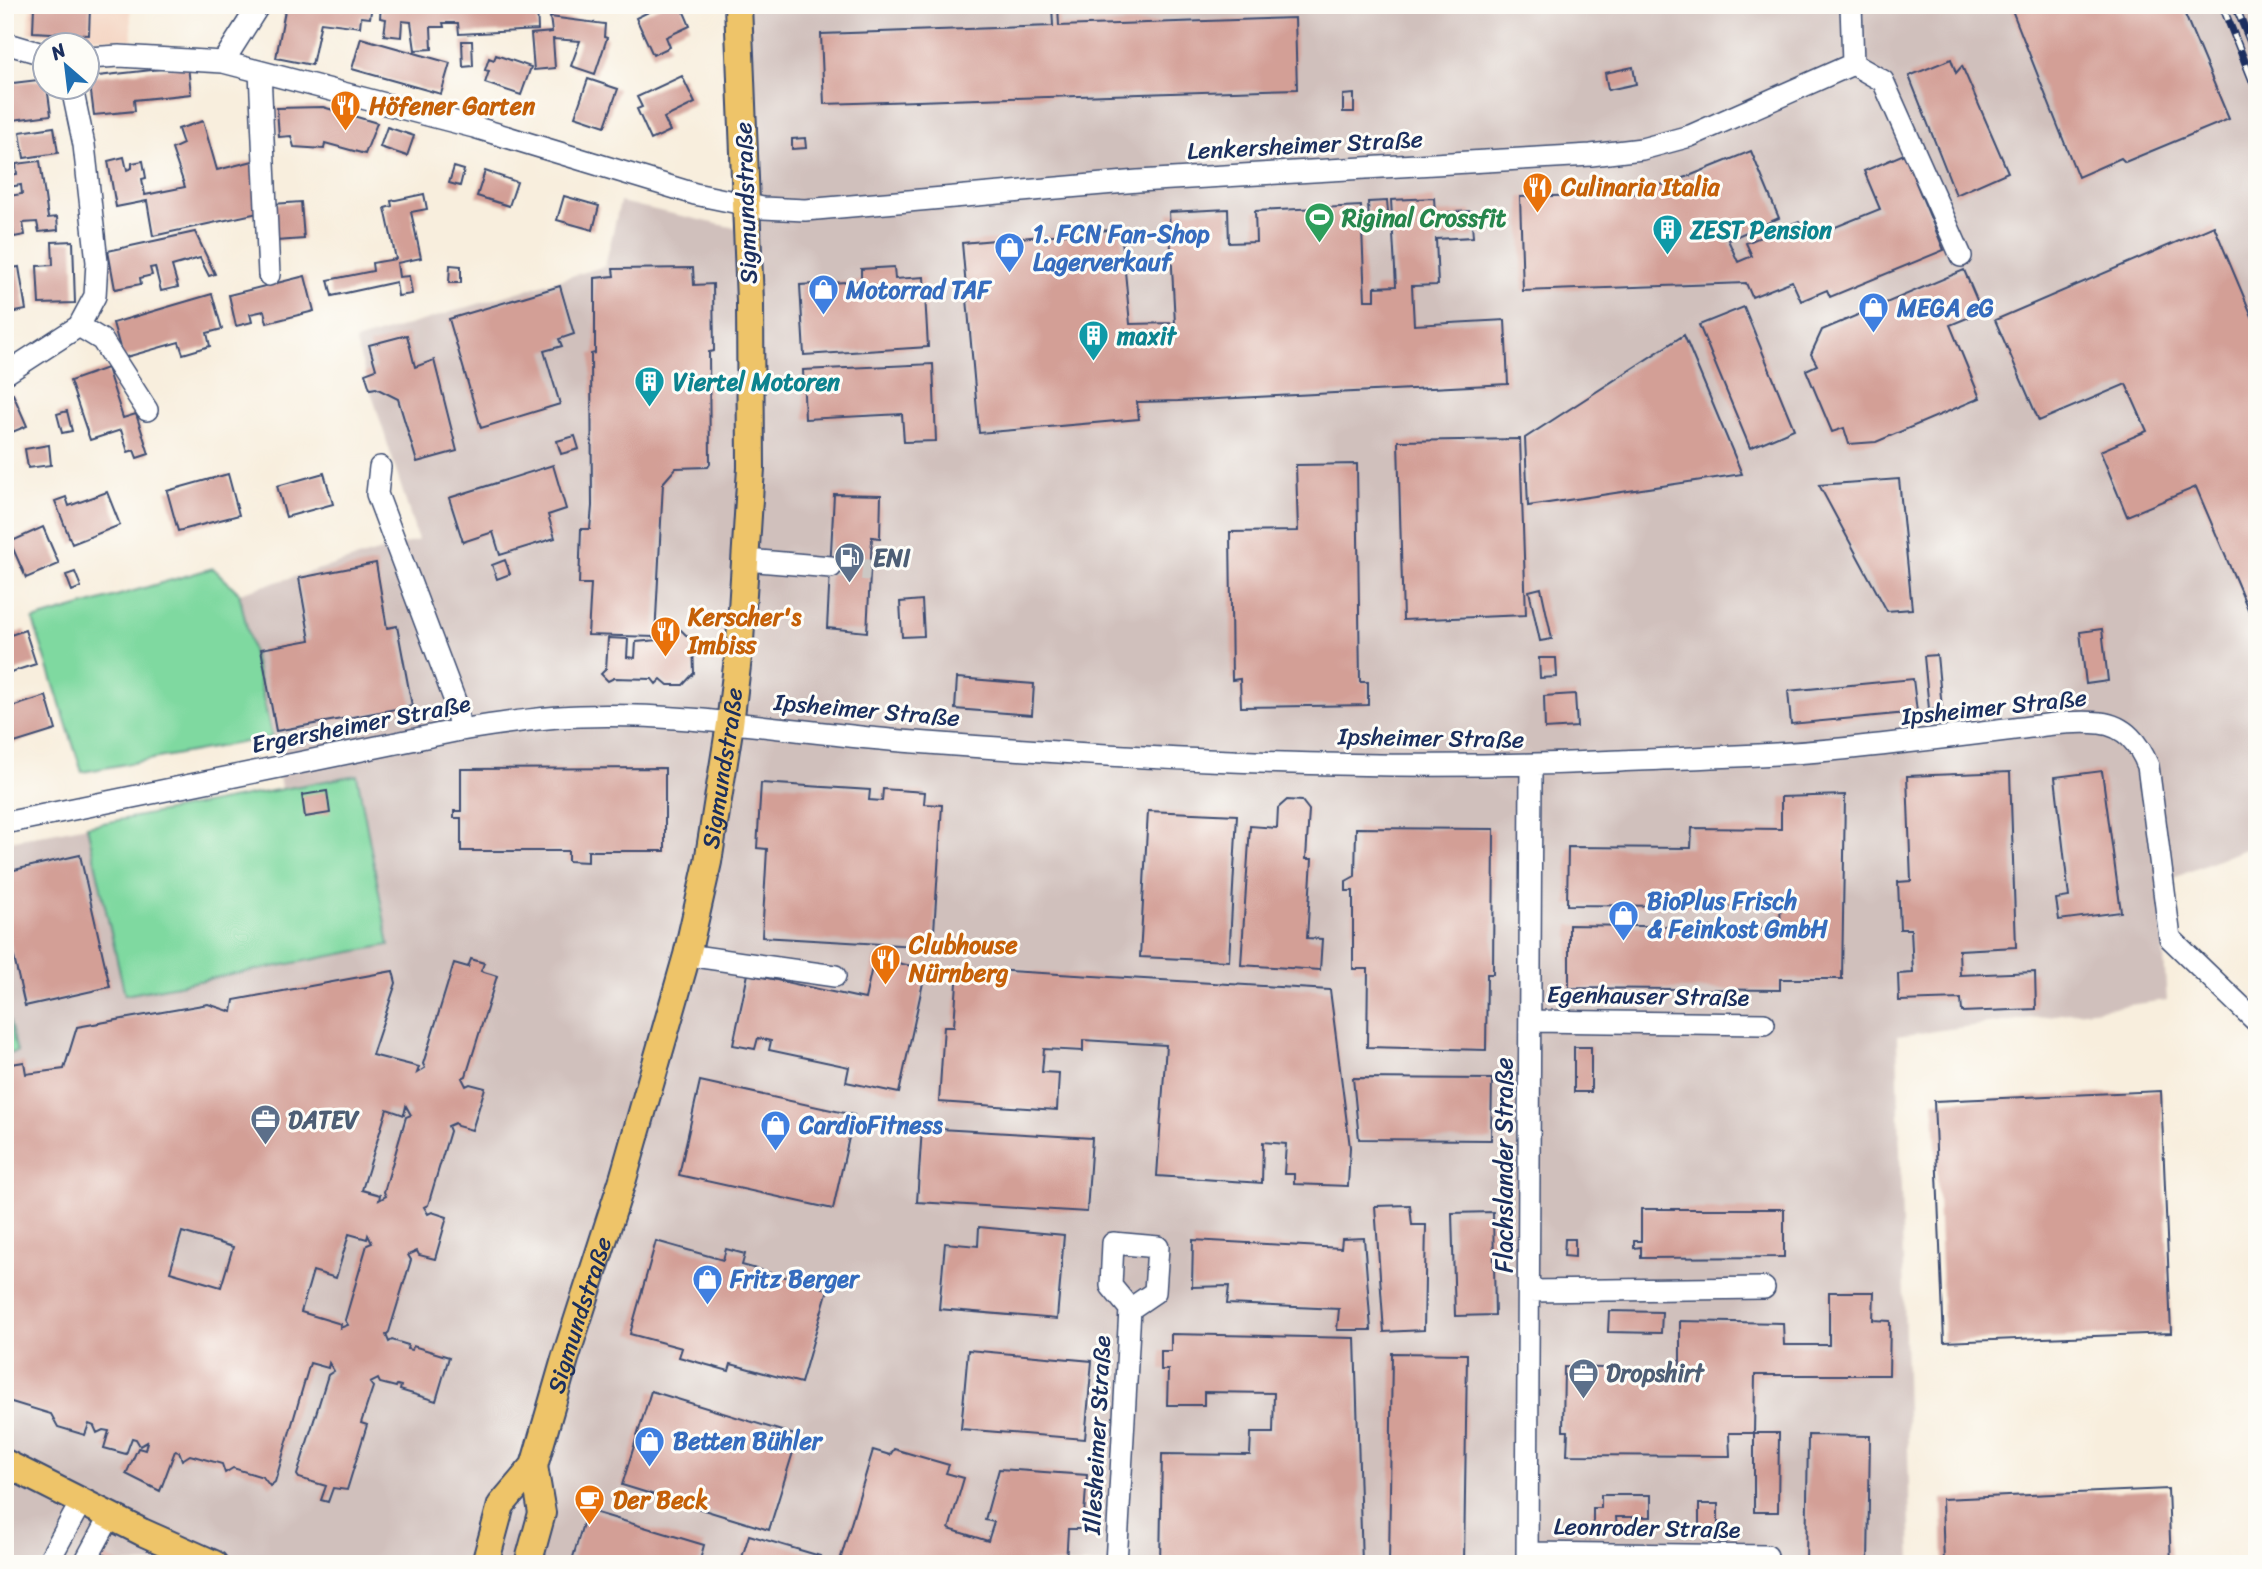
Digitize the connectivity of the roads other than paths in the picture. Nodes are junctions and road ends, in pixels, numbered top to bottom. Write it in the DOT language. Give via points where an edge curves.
graph roads {
  1 [pos="259,5"];
  2 [pos="738,5"];
  3 [pos="1851,5"];
  4 [pos="5,43"];
  5 [pos="32,51"];
  6 [pos="102,58"];
  7 [pos="223,62"];
  8 [pos="1853,64"];
  9 [pos="260,72"];
  10 [pos="75,102"];
  11 [pos="746,205"];
  12 [pos="1961,256"];
  13 [pos="269,275"];
  14 [pos="79,326"];
  15 [pos="5,374"];
  16 [pos="147,410"];
  17 [pos="380,467"];
  18 [pos="746,560"];
  19 [pos="831,567"];
  20 [pos="730,724"];
  21 [pos="460,730"];
  22 [pos="1531,766"];
  23 [pos="5,823"];
  24 [pos="687,955"];
  25 [pos="835,976"];
  26 [pos="1531,1021"];
  27 [pos="2257,1021"];
  28 [pos="1764,1024"];
  29 [pos="1764,1288"];
  30 [pos="1529,1291"];
  31 [pos="1130,1309"];
  32 [pos="5,1463"];
  33 [pos="534,1466"];
  34 [pos="81,1502"];
  35 [pos="110,1517"];
  36 [pos="1767,1556"];
  37 [pos="1527,1558"];
  38 [pos="47,1564"];
  39 [pos="85,1564"];
  40 [pos="214,1564"];
  41 [pos="485,1564"];
  42 [pos="528,1564"];
  43 [pos="1116,1564"];
  1 -- 7 [label="street"];
  2 -- 11 [label="main road, Sigmundstraße"];
  3 -- 8 [label="street"];
  4 -- 5 [label="street"];
  6 -- 7 [label="street, Lenkersheimer Straße"];
  7 -- 9 [label="street, Lenkersheimer Straße"];
  8 -- 11 [label="street, Lenkersheimer Straße" via="1690,136 1642,149 1138,181 805,210"];
  8 -- 12 [label="street" via="1883,81"];
  9 -- 11 [label="street, Lenkersheimer Straße"];
  9 -- 13 [label="street"];
  10 -- 14 [label="street" via="97,262 96,296"];
  11 -- 18 [label="main road, Sigmundstraße" via="751,468"];
  14 -- 15 [label="street"];
  14 -- 16 [label="street" via="102,340"];
  17 -- 21 [label="street" via="377,494 455,701"];
  18 -- 19 [label="street"];
  18 -- 20 [label="main road, Sigmundstraße"];
  20 -- 21 [label="street, Ergersheimer Straße" via="582,716"];
  20 -- 22 [label="street, Ipsheimer Straße" via="1078,754"];
  20 -- 24 [label="main road, Sigmundstraße" via="708,862"];
  21 -- 23 [label="street, Ergersheimer Straße"];
  22 -- 26 [label="street, Flachslander Straße"];
  22 -- 27 [label="street, Ipsheimer Straße" via="1859,747 2056,724 2103,723 2129,734 2148,766 2170,938"];
  24 -- 25 [label="street"];
  24 -- 33 [label="main road, Sigmundstraße"];
  26 -- 28 [label="street, Egenhauser Straße"];
  26 -- 30 [label="street, Flachslander Straße"];
  29 -- 30 [label="street"];
  30 -- 37 [label="street, Flachslander Straße"];
  31 -- 43 [label="street, Illesheimer Straße"];
  32 -- 34 [label="main road"];
  33 -- 41 [label="main road, Sigmundstraße" via="501,1505"];
  33 -- 42 [label="main road, Sigmundstraße" via="542,1513"];
  34 -- 35 [label="main road"];
  34 -- 38 [label="street"];
  35 -- 39 [label="street"];
  35 -- 40 [label="main road"];
  36 -- 37 [label="street, Leonroder Straße"];
}
